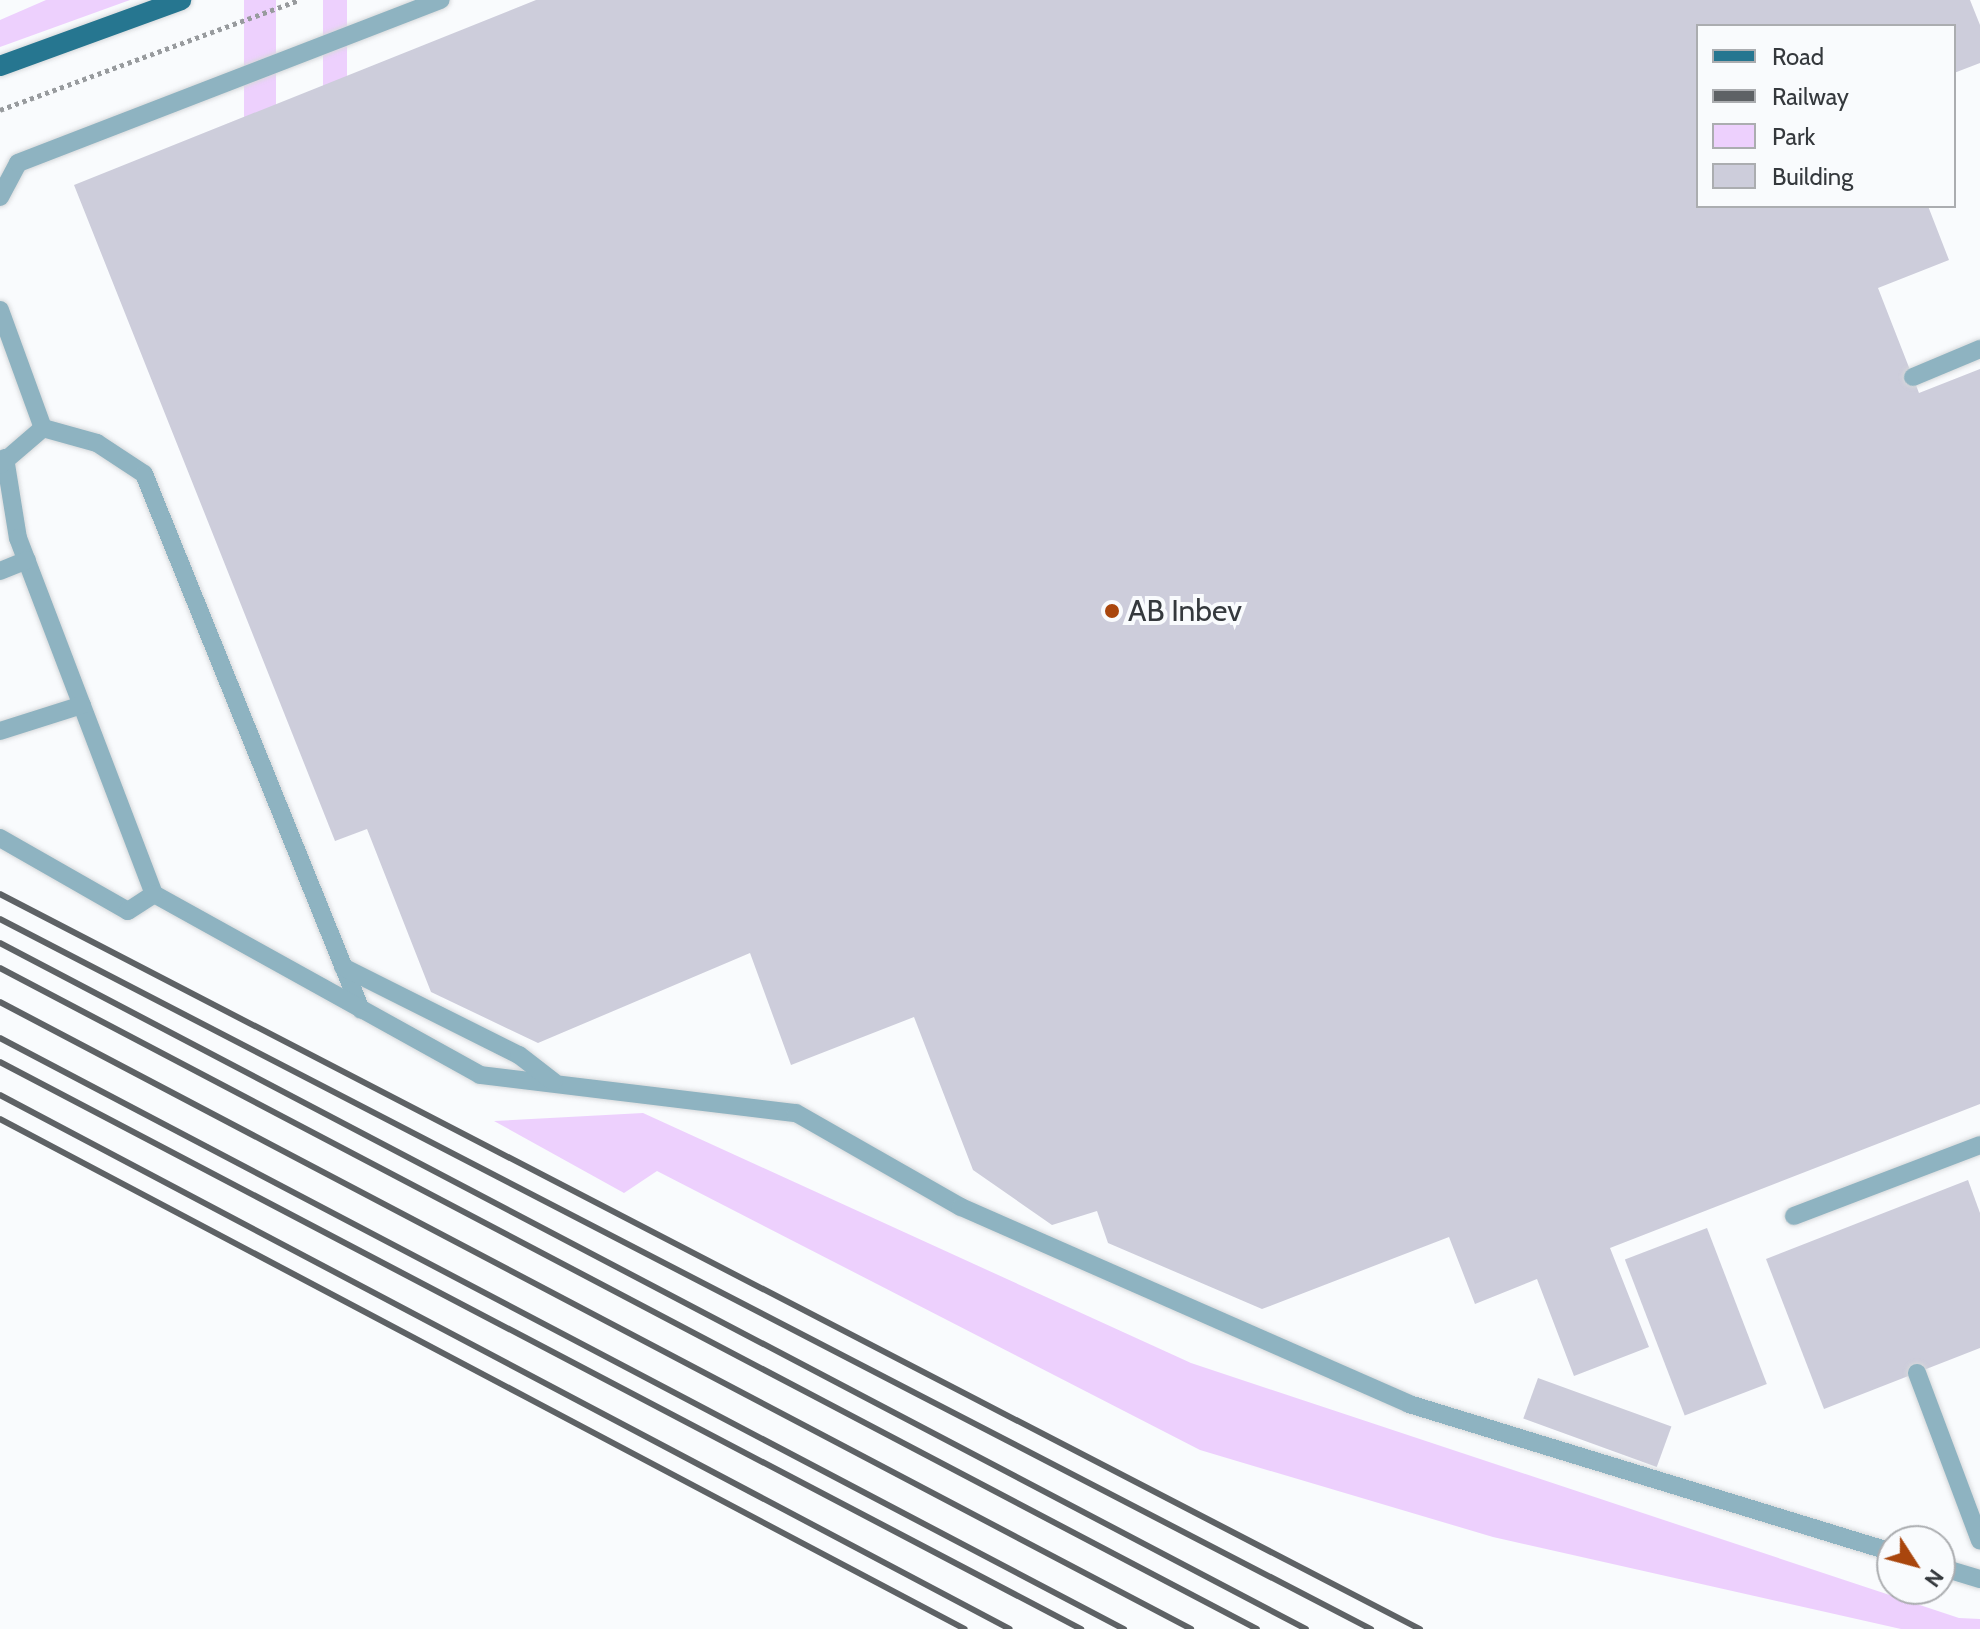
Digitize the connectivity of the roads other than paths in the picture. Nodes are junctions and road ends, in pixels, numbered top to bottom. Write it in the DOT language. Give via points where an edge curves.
graph roads {
  1 [pos="181,0"];
  2 [pos="441,0"];
  3 [pos="0,66"];
  4 [pos="0,197"];
  5 [pos="0,310"];
  6 [pos="1980,349"];
  7 [pos="1913,377"];
  8 [pos="43,428"];
  9 [pos="2,460"];
  10 [pos="27,560"];
  11 [pos="0,571"];
  12 [pos="82,705"];
  13 [pos="0,731"];
  14 [pos="0,838"];
  15 [pos="154,894"];
  16 [pos="343,967"];
  17 [pos="361,1010"];
  18 [pos="556,1084"];
  19 [pos="1980,1145"];
  20 [pos="1794,1216"];
  21 [pos="1917,1373"];
  22 [pos="1980,1541"];
  23 [pos="1876,1547"];
  24 [pos="1956,1572"];
  25 [pos="1980,1579"];
  1 -- 3 [label="main road"];
  2 -- 4 [label="lane" via="18,163"];
  5 -- 8 [label="lane"];
  6 -- 7 [label="lane"];
  8 -- 9 [label="lane"];
  8 -- 16 [label="lane" via="97,443 144,474"];
  9 -- 10 [label="lane"];
  10 -- 11 [label="lane"];
  10 -- 12 [label="lane"];
  12 -- 13 [label="lane"];
  12 -- 15 [label="lane"];
  14 -- 15 [label="lane" via="128,911"];
  15 -- 17 [label="lane"];
  16 -- 17 [label="lane"];
  16 -- 18 [label="lane" via="519,1055"];
  17 -- 18 [label="lane" via="480,1075"];
  18 -- 23 [label="lane" via="796,1113 961,1207 1409,1404"];
  19 -- 20 [label="lane"];
  21 -- 22 [label="lane"];
  24 -- 25 [label="lane"];
}
